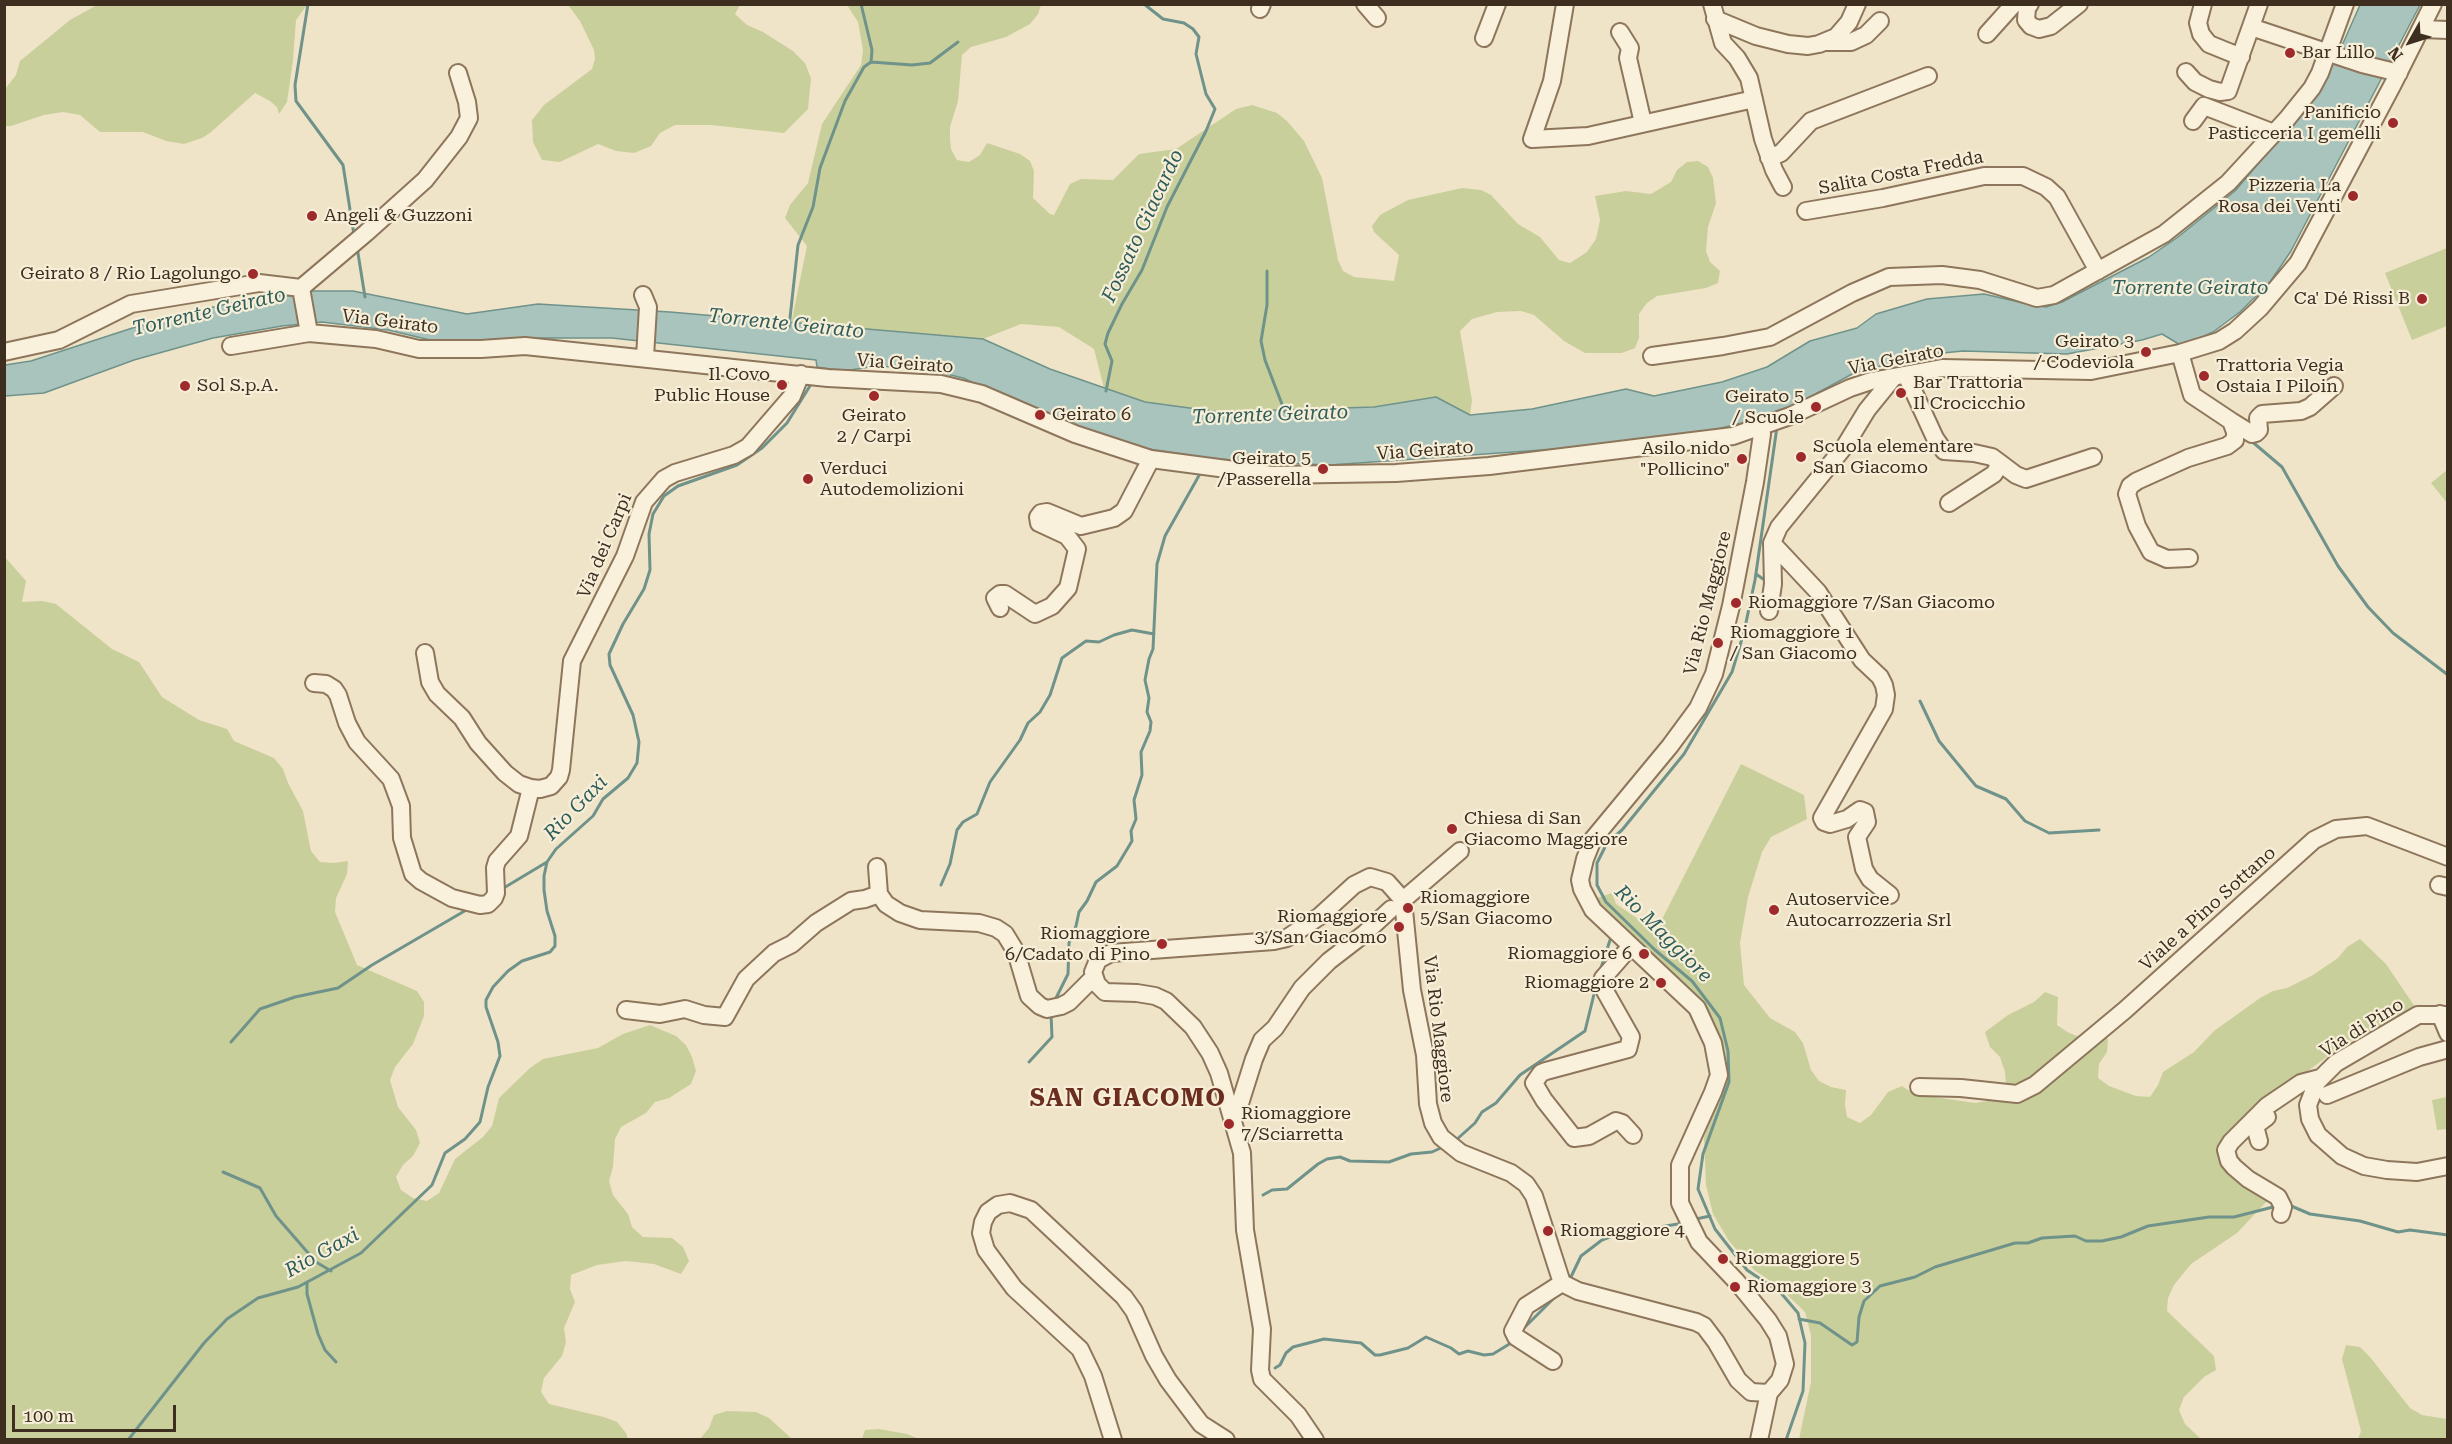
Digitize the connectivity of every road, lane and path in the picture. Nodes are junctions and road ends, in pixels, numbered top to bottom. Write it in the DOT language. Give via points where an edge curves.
graph roads {
  1 [pos="1365,4"];
  2 [pos="1497,4"];
  3 [pos="1565,4"];
  4 [pos="1857,4"];
  5 [pos="2014,4"];
  6 [pos="2030,4"];
  7 [pos="2079,4"];
  8 [pos="2203,4"];
  9 [pos="2259,4"];
  10 [pos="2345,4"];
  11 [pos="2433,4"];
  12 [pos="1713,12"];
  13 [pos="1377,18"];
  14 [pos="1880,21"];
  15 [pos="2251,27"];
  16 [pos="2421,29"];
  17 [pos="2448,30"];
  18 [pos="1620,32"];
  19 [pos="1987,34"];
  20 [pos="1484,38"];
  21 [pos="1827,42"];
  22 [pos="2328,53"];
  23 [pos="2241,57"];
  24 [pos="2186,72"];
  25 [pos="458,73"];
  26 [pos="2399,73"];
  27 [pos="1928,76"];
  28 [pos="1754,99"];
  29 [pos="2193,121"];
  30 [pos="1643,123"];
  31 [pos="2274,133"];
  32 [pos="1769,158"];
  33 [pos="1783,187"];
  34 [pos="1806,212"];
  35 [pos="2098,271"];
  36 [pos="302,289"];
  37 [pos="646,301"];
  38 [pos="308,329"];
  39 [pos="231,346"];
  40 [pos="646,351"];
  41 [pos="4,352"];
  42 [pos="2180,353"];
  43 [pos="1652,356"];
  44 [pos="804,374"];
  45 [pos="1899,377"];
  46 [pos="2334,386"];
  47 [pos="2231,421"];
  48 [pos="1763,426"];
  49 [pos="2093,457"];
  50 [pos="1151,459"];
  51 [pos="2000,464"];
  52 [pos="1949,503"];
  53 [pos="1772,543"];
  54 [pos="2189,558"];
  55 [pos="1000,608"];
  56 [pos="1769,610"];
  57 [pos="424,652"];
  58 [pos="314,683"];
  59 [pos="531,788"];
  60 [pos="1460,851"];
  61 [pos="2448,857"];
  62 [pos="877,867"];
  63 [pos="879,894"];
  64 [pos="1890,896"];
  65 [pos="1397,904"];
  66 [pos="1631,946"];
  67 [pos="1094,977"];
  68 [pos="626,1010"];
  69 [pos="2444,1014"];
  70 [pos="2448,1033"];
  71 [pos="2448,1049"];
  72 [pos="1919,1087"];
  73 [pos="2320,1088"];
  74 [pos="1233,1116"];
  75 [pos="1633,1135"];
  76 [pos="2259,1141"];
  77 [pos="2448,1166"];
  78 [pos="2281,1214"];
  79 [pos="1562,1283"];
  80 [pos="1553,1361"];
  81 [pos="1769,1393"];
  82 [pos="1113,1440"];
  83 [pos="1226,1440"];
  84 [pos="1315,1440"];
  85 [pos="1759,1440"];
  1 -- 13 [label="street"];
  2 -- 20 [label="street"];
  3 -- 30 [label="street" via="1552,81 1532,139 1588,136"];
  4 -- 21 [label="street" via="1849,22"];
  5 -- 19 [label="street"];
  6 -- 7 [label="street" via="2026,20 2039,29 2051,26"];
  8 -- 23 [label="street" via="2198,23 2201,33 2209,44"];
  9 -- 15 [label="street"];
  10 -- 22 [label="street"];
  11 -- 16 [label="street, Via Geirato"];
  12 -- 21 [label="street" via="1756,36 1788,45"];
  12 -- 28 [label="street" via="1723,43 1749,78"];
  14 -- 21 [label="street" via="1866,35 1851,42"];
  15 -- 22 [label="street"];
  15 -- 23 [label="street"];
  16 -- 17 [label="street"];
  16 -- 26 [label="street, Via Geirato"];
  18 -- 30 [label="street" via="1630,48 1628,58"];
  22 -- 26 [label="street"];
  22 -- 31 [label="street" via="2309,93"];
  23 -- 24 [label="street" via="2228,91 2210,89"];
  25 -- 36 [label="street" via="469,118 464,129 424,180"];
  26 -- 42 [label="street, Via Geirato" via="2287,278 2235,331 2204,347"];
  27 -- 32 [label="street" via="1811,122 1781,153"];
  28 -- 30 [label="street"];
  28 -- 32 [label="street"];
  29 -- 31 [label="street" via="2204,106"];
  31 -- 35 [label="street" via="2228,183 2183,220"];
  32 -- 33 [label="street"];
  34 -- 35 [label="street, Salita Costa Fredda" via="1984,176 2023,176 2057,197"];
  35 -- 43 [label="street" via="2045,298 1980,280 1942,275 1889,277 1770,337"];
  36 -- 38 [label="street"];
  36 -- 41 [label="street" via="259,283 131,304 59,340"];
  37 -- 40 [label="street"];
  38 -- 39 [label="street, Via Geirato"];
  38 -- 40 [label="street, Via Geirato" via="419,349 525,346"];
  40 -- 44 [label="street, Via Geirato"];
  42 -- 45 [label="street, Via Geirato" via="2091,371 1942,368"];
  42 -- 47 [label="street" via="2192,395"];
  44 -- 50 [label="street, Via Geirato" via="958,387 1075,434"];
  44 -- 59 [label="street, Via dei Carpi" via="792,396 748,447 675,473 664,479 644,502 621,565 572,661 559,777 548,788"];
  45 -- 48 [label="street, Via Geirato" via="1850,388"];
  45 -- 51 [label="street" via="1944,452 1974,453 1992,457"];
  45 -- 53 [label="street" via="1867,410 1845,446 1779,527"];
  46 -- 47 [label="street" via="2301,411 2262,414 2258,418 2259,430 2254,434"];
  47 -- 54 [label="street" via="2235,432 2232,443 2164,467 2127,491 2137,526 2149,549 2163,559"];
  48 -- 50 [label="street, Via Geirato" via="1733,436 1581,456 1396,473 1272,475"];
  48 -- 66 [label="street, Via Rio Maggiore" via="1731,606 1714,675 1698,708 1670,746 1593,839 1582,868 1582,889 1593,910"];
  49 -- 51 [label="street" via="2026,479"];
  50 -- 55 [label="street" via="1124,511 1114,518 1081,525 1041,513 1039,523 1067,537 1077,549 1068,588 1052,606 1035,615 1005,594 995,598"];
  51 -- 52 [label="street" via="1994,474"];
  53 -- 56 [label="street"];
  53 -- 64 [label="street" via="1818,592 1862,660 1884,685 1884,709 1822,818 1830,824 1860,810 1865,812 1867,822 1857,837 1864,869"];
  57 -- 59 [label="street" via="436,694 462,718 507,776"];
  58 -- 59 [label="street" via="327,684 338,695 357,742 391,779 399,800 402,838 413,874 453,898 480,905 494,898 497,861 519,836"];
  60 -- 65 [label="street"];
  61 -- 72 [label="street, Viale a Pino Sottano" via="2367,826 2336,829 2314,840 2125,1010 2035,1085 2017,1094"];
  62 -- 63 [label="street"];
  63 -- 67 [label="street" via="886,904 909,917 979,923 1005,934 1016,952 1029,996 1047,1009 1070,1002"];
  63 -- 68 [label="street" via="851,901 774,953 746,979 725,1017 685,1009 660,1014"];
  65 -- 67 [label="street" via="1387,882 1367,877 1287,938 1112,953 1095,963"];
  65 -- 74 [label="street" via="1302,988 1262,1040"];
  65 -- 79 [label="street, Via Rio Maggiore" via="1425,1055 1433,1123 1446,1150 1511,1173 1526,1184 1534,1196"];
  66 -- 75 [label="street" via="1601,984 1631,1037 1628,1049 1546,1071 1534,1083 1574,1138 1589,1136 1616,1121"];
  66 -- 81 [label="street, Via Rio Maggiore" via="1697,1008 1713,1043 1719,1075 1680,1165 1680,1203 1699,1242 1737,1282 1778,1336 1785,1364 1780,1380"];
  67 -- 74 [label="street" via="1100,989 1109,993 1137,993 1166,1001 1193,1027 1219,1073"];
  69 -- 70 [label="street"];
  69 -- 73 [label="street, Via di Pino" via="2418,1015 2336,1064"];
  71 -- 73 [label="street"];
  73 -- 76 [label="street" via="2292,1099 2259,1123 2254,1130"];
  73 -- 77 [label="street" via="2308,1105 2310,1119 2318,1135 2342,1156 2364,1166 2387,1170 2417,1172"];
  73 -- 78 [label="street" via="2301,1083 2267,1106 2226,1150 2234,1167 2278,1197 2283,1207"];
  74 -- 84 [label="street" via="1242,1153 1245,1230 1262,1329 1262,1379 1298,1415"];
  79 -- 80 [label="street" via="1526,1306 1513,1331"];
  79 -- 81 [label="street" via="1578,1292 1704,1326 1738,1380 1752,1392"];
  81 -- 85 [label="street, Via Rio Maggiore"];
  82 -- 83 [label="street" via="1093,1376 1080,1349 1014,1288 986,1250 981,1233 983,1222 998,1205 1010,1203 1030,1210 1124,1297 1168,1380 1201,1424"];
}
